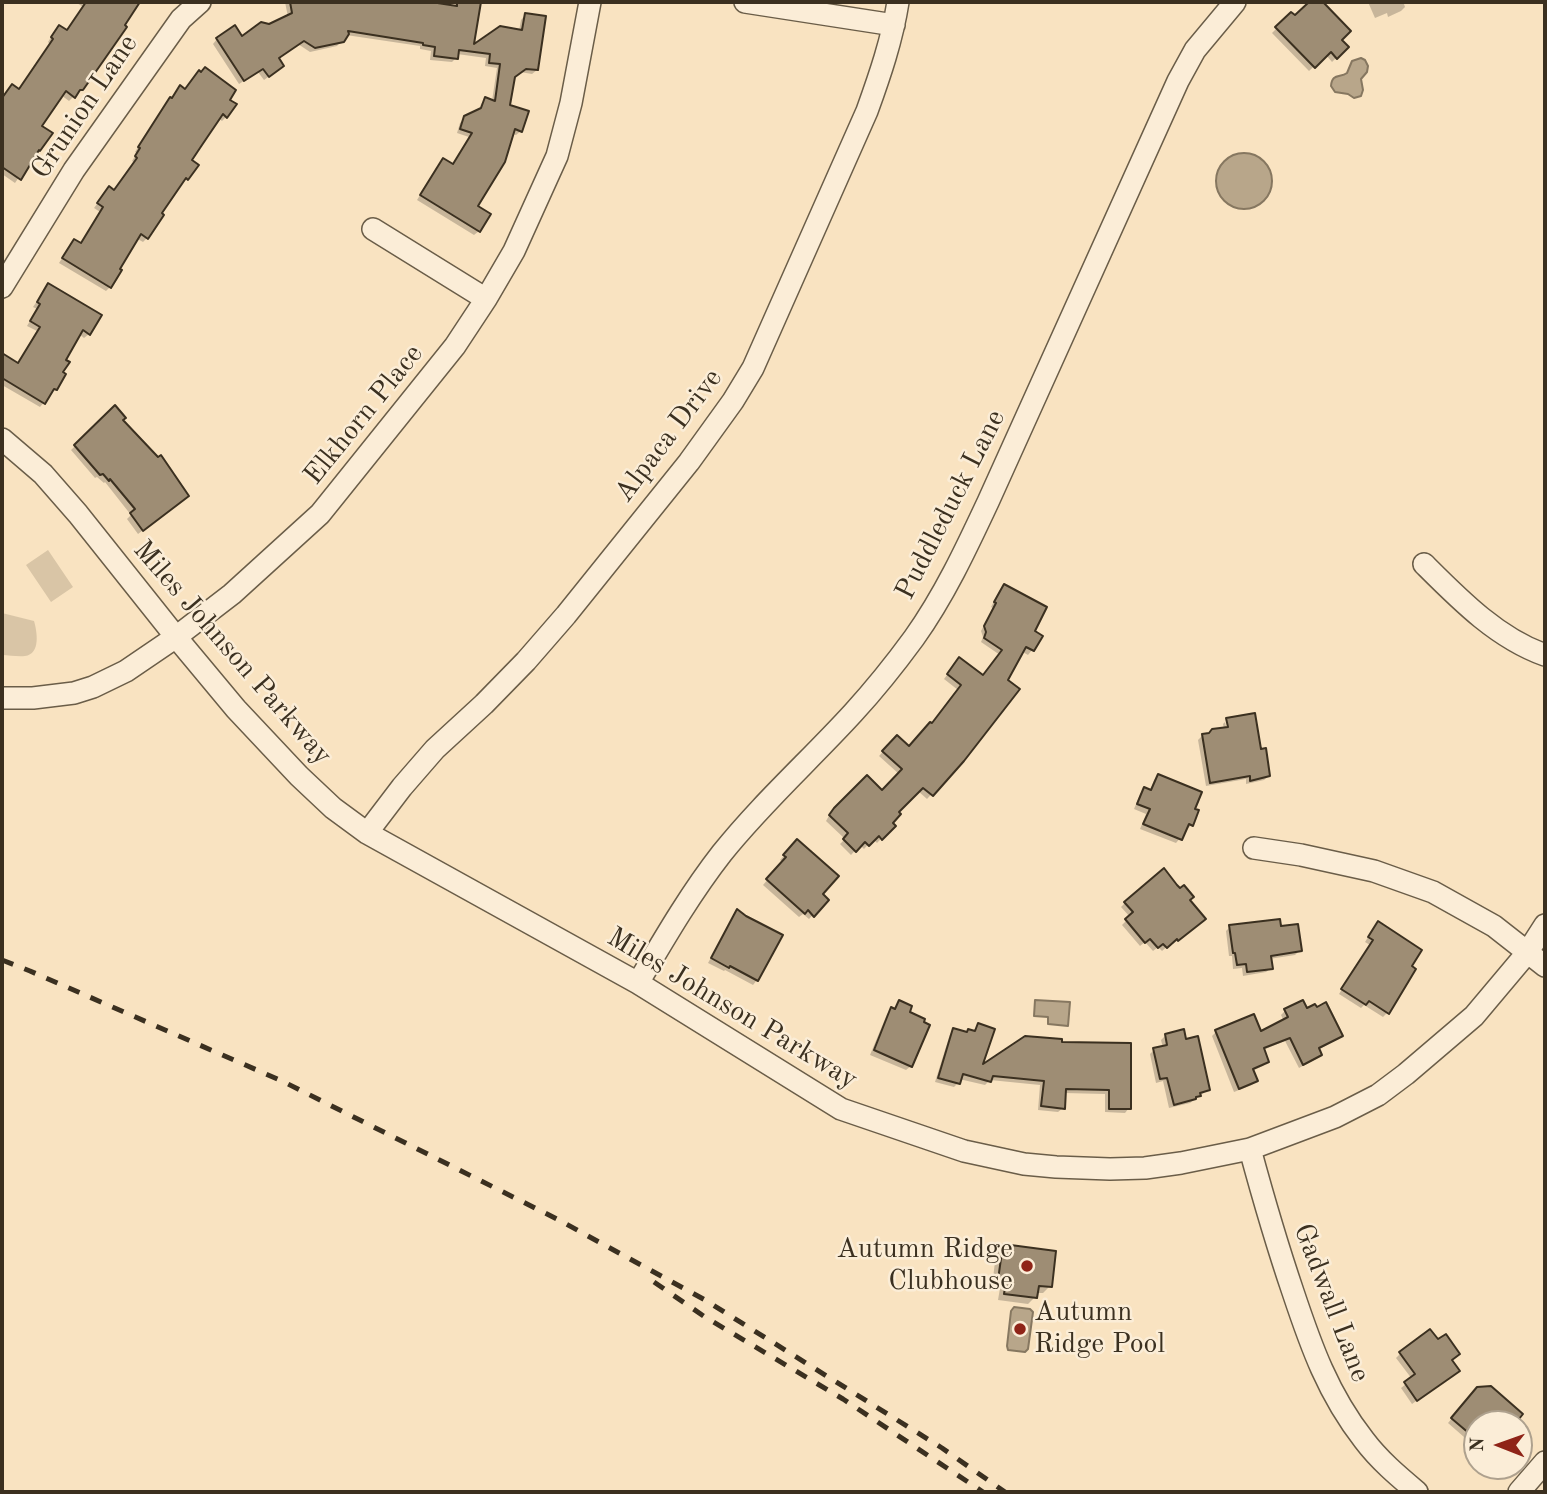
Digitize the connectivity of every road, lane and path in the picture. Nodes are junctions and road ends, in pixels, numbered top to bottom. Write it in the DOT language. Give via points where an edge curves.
graph roads {
  1 [pos="200,2"];
  2 [pos="590,2"];
  3 [pos="744,2"];
  4 [pos="898,2"];
  5 [pos="1235,2"];
  6 [pos="894,25"];
  7 [pos="373,229"];
  8 [pos="2,287"];
  9 [pos="486,299"];
  10 [pos="2,439"];
  11 [pos="1424,564"];
  12 [pos="176,637"];
  13 [pos="1545,655"];
  14 [pos="2,698"];
  15 [pos="368,833"];
  16 [pos="1254,848"];
  17 [pos="1545,925"];
  18 [pos="1527,953"];
  19 [pos="1545,966"];
  20 [pos="638,983"];
  21 [pos="1250,1149"];
  22 [pos="1545,1462"];
  23 [pos="1417,1492"];
  24 [pos="1520,1492"];
  1 -- 8 [label="street, Grunion Lane" via="181,19 81,160"];
  2 -- 9 [label="street, Elkhorn Place" via="557,156 514,251"];
  3 -- 6 [label="street"];
  4 -- 6 [label="street, Alpaca Drive"];
  5 -- 20 [label="street, Puddleduck Lane" via="1195,50 1178,80 988,502 939,599 897,661 855,711 723,852"];
  6 -- 15 [label="street, Alpaca Drive" via="867,111 759,356 733,401 566,615 484,705 435,749"];
  7 -- 9 [label="street"];
  9 -- 12 [label="street, Elkhorn Place" via="455,346 320,514 232,594"];
  10 -- 12 [label="street, Miles Johnson Parkway" via="43,474"];
  11 -- 13 [label="street" via="1500,632"];
  12 -- 14 [label="street, Elkhorn Place" via="93,687 56,696"];
  12 -- 15 [label="street, Miles Johnson Parkway" via="299,776"];
  15 -- 20 [label="street, Miles Johnson Parkway"];
  16 -- 18 [label="street" via="1374,871 1433,892 1494,926"];
  17 -- 18 [label="street, Miles Johnson Parkway"];
  18 -- 19 [label="street"];
  18 -- 21 [label="street, Miles Johnson Parkway" via="1474,1016 1378,1095 1335,1117"];
  20 -- 21 [label="street, Miles Johnson Parkway" via="841,1109 964,1151 1024,1164 1110,1170 1181,1163"];
  21 -- 23 [label="street, Gadwall Lane" via="1312,1351 1339,1405 1364,1441"];
  22 -- 24 [label="street"];
}
